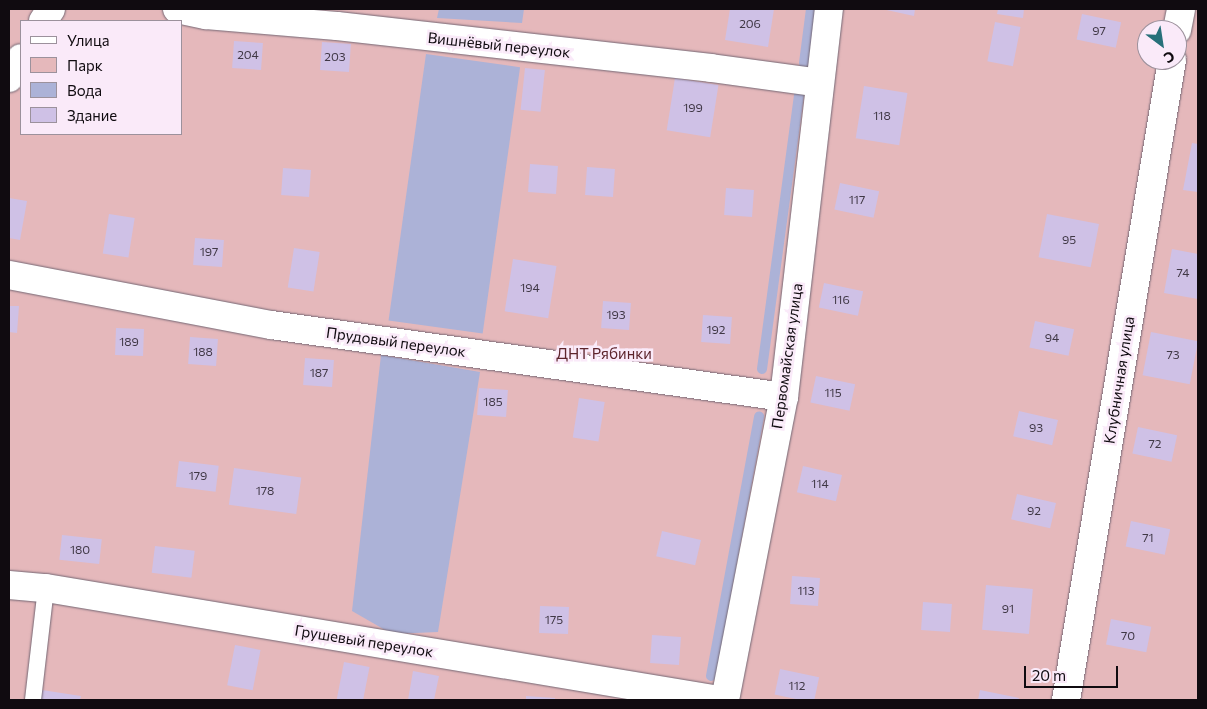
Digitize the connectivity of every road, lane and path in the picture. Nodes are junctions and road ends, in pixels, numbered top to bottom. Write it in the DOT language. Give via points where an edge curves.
graph roads {
  1 [pos="51,9"];
  2 [pos="177,9"];
  3 [pos="829,9"];
  4 [pos="45,20"];
  5 [pos="20,60"];
  6 [pos="1170,70"];
  7 [pos="9,78"];
  8 [pos="820,84"];
  9 [pos="9,275"];
  10 [pos="784,397"];
  11 [pos="9,585"];
  12 [pos="46,588"];
  13 [pos="33,700"];
  14 [pos="718,700"];
  15 [pos="725,700"];
  16 [pos="1066,700"];
  1 -- 4 [label="street"];
  2 -- 8 [label="street, Вишнёвый переулок" via="206,15 337,26 711,68"];
  3 -- 8 [label="street, Первомайская улица"];
  5 -- 7 [label="street"];
  6 -- 16 [label="street, Клубничная улица"];
  8 -- 10 [label="street, Первомайская улица"];
  9 -- 10 [label="street, Прудовый переулок" via="271,325"];
  10 -- 15 [label="street, Первомайская улица"];
  11 -- 12 [label="street, Грушевый переулок"];
  12 -- 13 [label="lane"];
  12 -- 14 [label="street, Грушевый переулок"];
}
